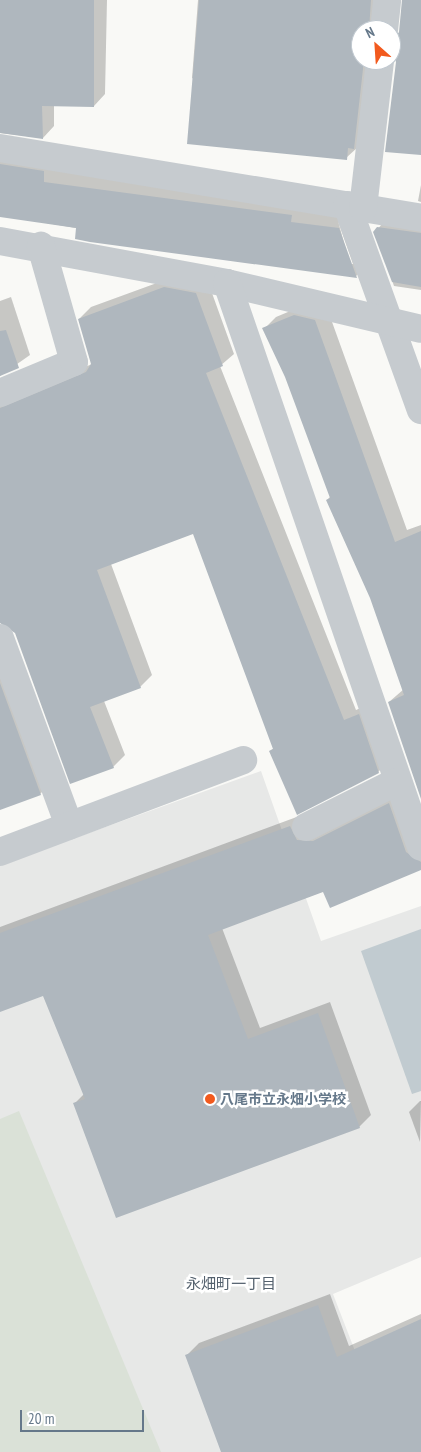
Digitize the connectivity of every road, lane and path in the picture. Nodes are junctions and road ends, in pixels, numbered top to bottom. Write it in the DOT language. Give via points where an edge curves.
graph roads {
  1 [pos="387,0"];
  2 [pos="385,20"];
  3 [pos="378,70"];
  4 [pos="0,148"];
  5 [pos="355,207"];
  6 [pos="421,218"];
  7 [pos="0,241"];
  8 [pos="41,246"];
  9 [pos="227,283"];
  10 [pos="388,324"];
  11 [pos="421,329"];
  12 [pos="0,393"];
  13 [pos="421,410"];
  14 [pos="0,638"];
  15 [pos="243,760"];
  16 [pos="396,782"];
  17 [pos="69,826"];
  18 [pos="306,827"];
  19 [pos="421,848"];
  20 [pos="0,852"];
  1 -- 2 [label="street"];
  3 -- 5 [label="street"];
  4 -- 5 [label="street"];
  5 -- 6 [label="street"];
  5 -- 10 [label="street"];
  7 -- 8 [label="street"];
  8 -- 9 [label="street"];
  8 -- 12 [label="street" via="74,362"];
  9 -- 10 [label="street"];
  9 -- 16 [label="street"];
  10 -- 11 [label="street"];
  10 -- 13 [label="street"];
  14 -- 17 [label="street"];
  15 -- 17 [label="street"];
  16 -- 18 [label="street"];
  16 -- 19 [label="street"];
  17 -- 20 [label="street"];
}
